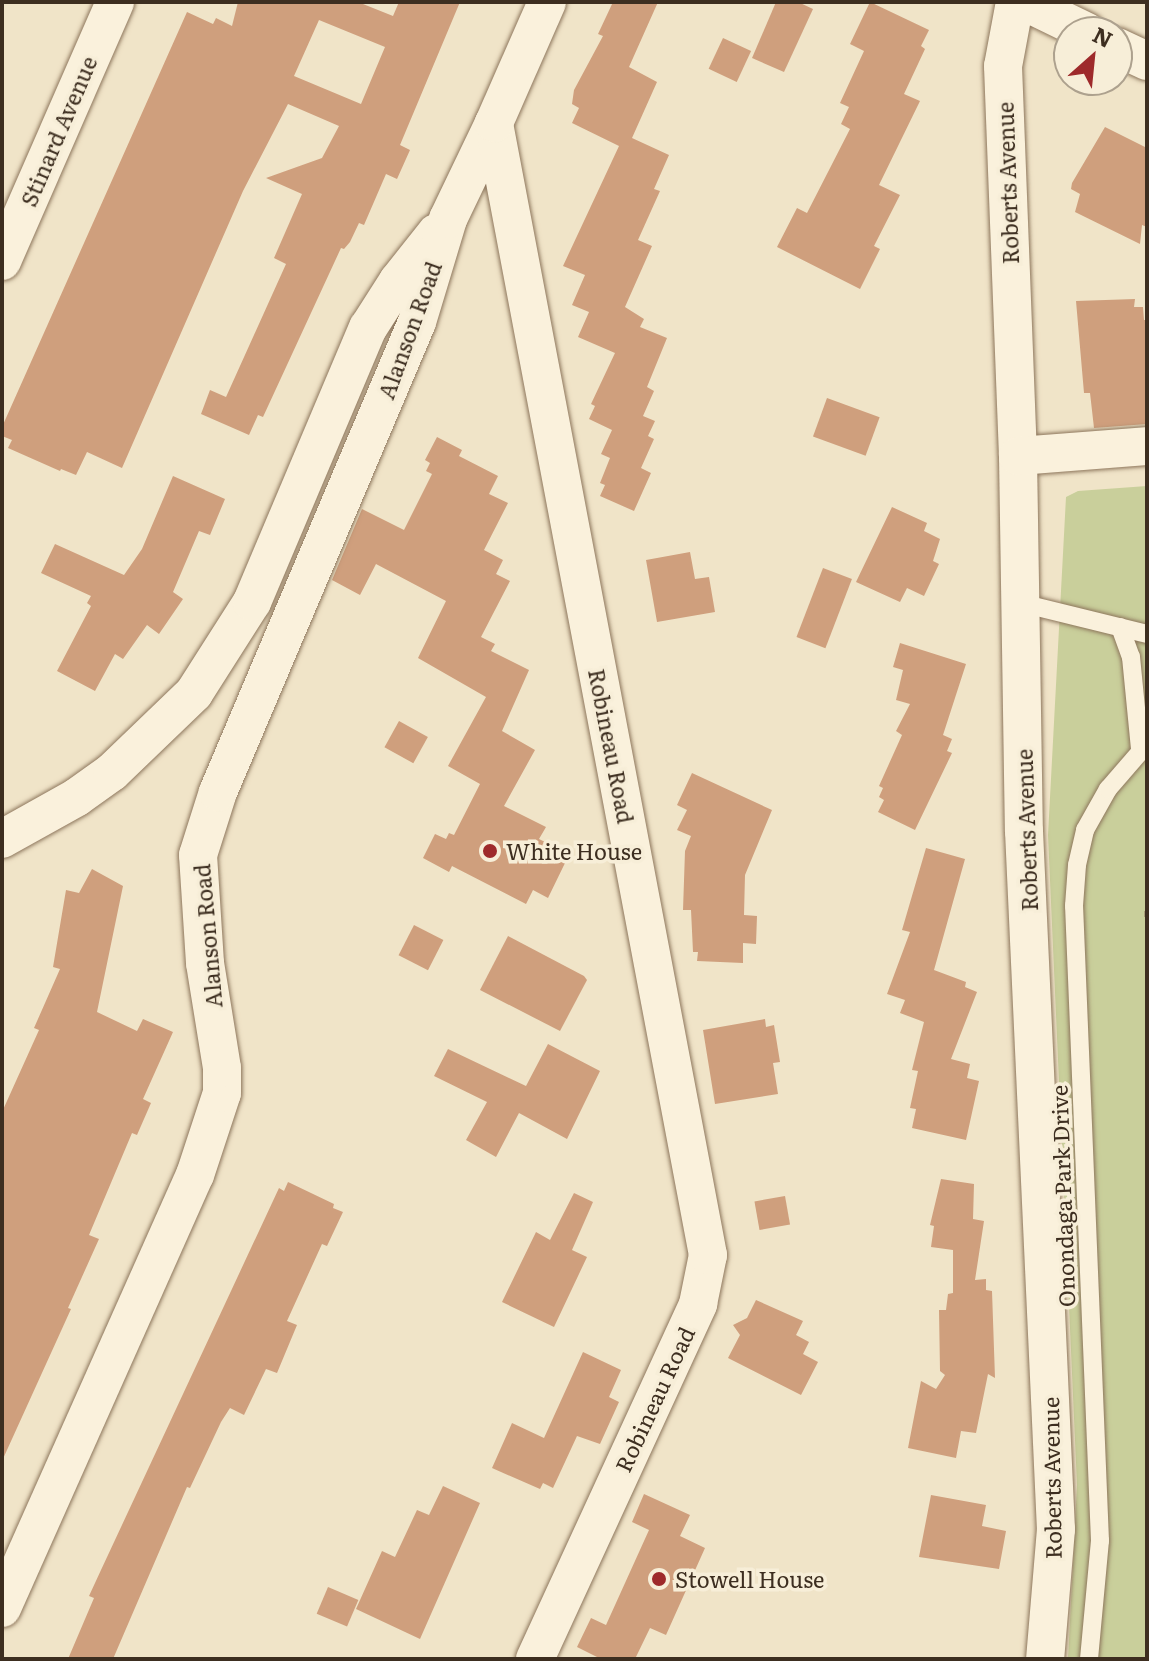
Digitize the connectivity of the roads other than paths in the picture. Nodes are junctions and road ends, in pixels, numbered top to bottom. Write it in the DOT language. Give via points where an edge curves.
graph roads {
  1 [pos="115,2"];
  2 [pos="547,2"];
  3 [pos="1015,2"];
  4 [pos="1025,2"];
  5 [pos="1054,16"];
  6 [pos="494,123"];
  7 [pos="448,219"];
  8 [pos="2,261"];
  9 [pos="1147,446"];
  10 [pos="1018,456"];
  11 [pos="1021,603"];
  12 [pos="1120,627"];
  13 [pos="1147,634"];
  14 [pos="1144,746"];
  15 [pos="2,839"];
  16 [pos="2,1608"];
  17 [pos="535,1659"];
  18 [pos="1045,1659"];
  19 [pos="1089,1659"];
  1 -- 8 [label="street, Stinard Avenue"];
  2 -- 6 [label="street"];
  3 -- 10 [label="street, Roberts Avenue" via="1003,66"];
  4 -- 5 [label="street"];
  6 -- 7 [label="street, Alanson Road"];
  6 -- 17 [label="street, Robineau Road" via="708,1255 698,1304"];
  7 -- 15 [label="street, Alanson Road" via="368,328 252,602 194,693 112,772"];
  7 -- 16 [label="street, Alanson Road" via="417,322 218,792 198,855 222,1093 195,1175"];
  9 -- 10 [label="street"];
  10 -- 11 [label="street, Roberts Avenue"];
  11 -- 12 [label="lane"];
  11 -- 18 [label="street, Roberts Avenue" via="1024,831 1056,1529"];
  12 -- 13 [label="lane"];
  12 -- 14 [label="lane, Onondaga Park Drive" via="1131,657"];
  14 -- 19 [label="lane, Onondaga Park Drive" via="1108,789 1085,830 1074,906 1100,1541"];
}
